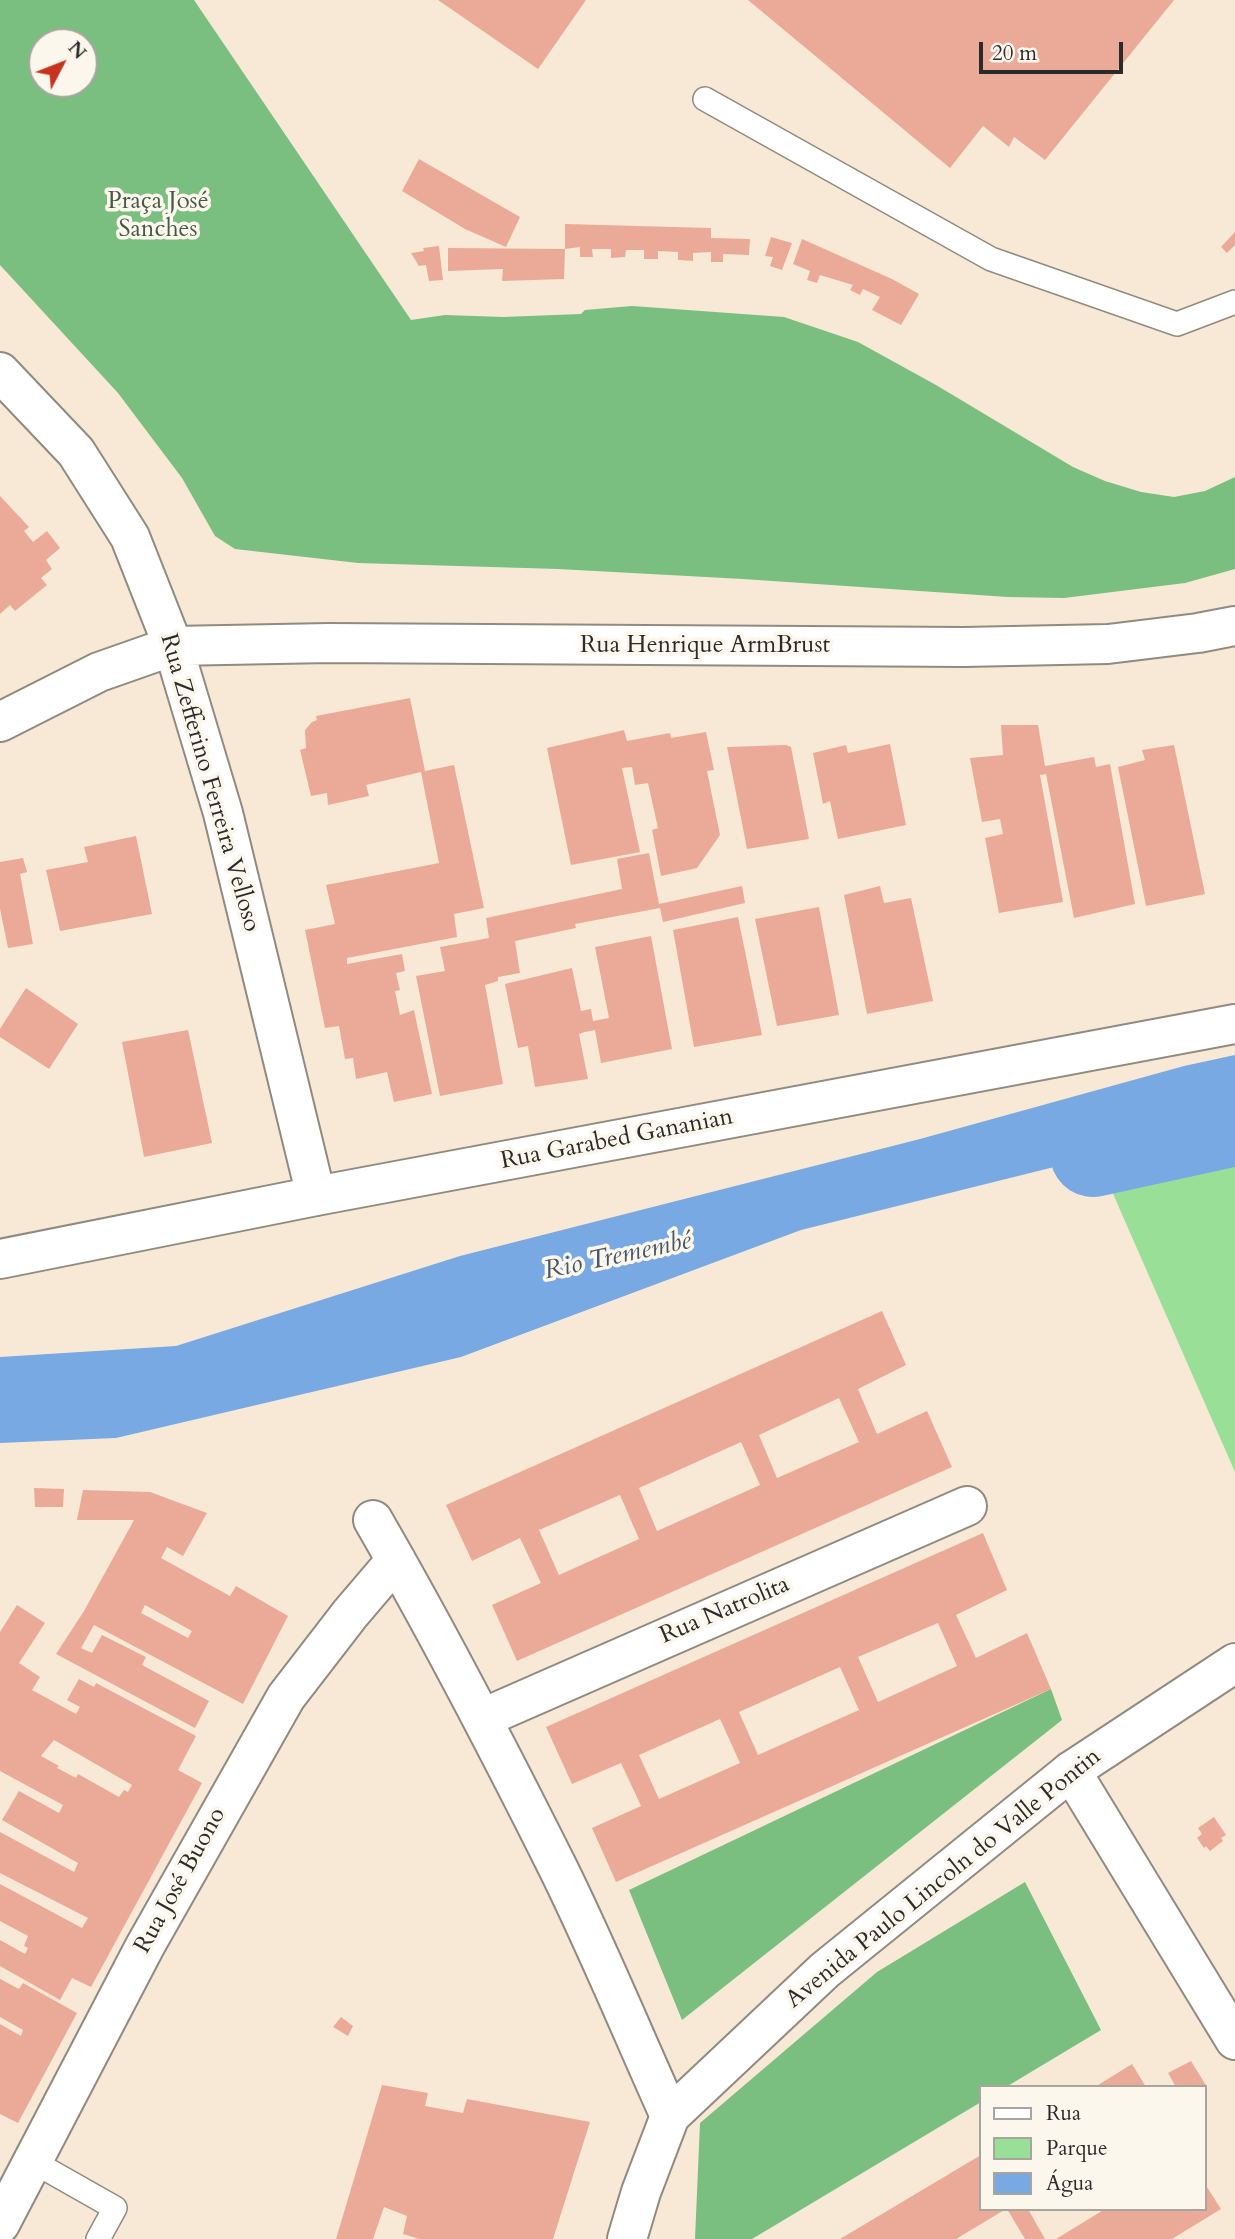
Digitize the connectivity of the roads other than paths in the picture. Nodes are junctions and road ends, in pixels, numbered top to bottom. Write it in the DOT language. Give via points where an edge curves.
graph roads {
  1 [pos="705,99"];
  2 [pos="1235,302"];
  3 [pos="0,372"];
  4 [pos="1235,626"];
  5 [pos="173,646"];
  6 [pos="0,722"];
  7 [pos="1235,1024"];
  8 [pos="316,1196"];
  9 [pos="0,1259"];
  10 [pos="967,1506"];
  11 [pos="373,1520"];
  12 [pos="396,1560"];
  13 [pos="1235,1663"];
  14 [pos="483,1718"];
  15 [pos="1072,1771"];
  16 [pos="1235,2040"];
  17 [pos="670,2116"];
  18 [pos="32,2161"];
  19 [pos="0,2224"];
  20 [pos="98,2239"];
  21 [pos="626,2239"];
  1 -- 2 [label="lane" via="991,258 1177,324"];
  3 -- 5 [label="street, Rua Zefferino Ferreira Velloso" via="76,452 130,537"];
  4 -- 5 [label="street, Rua Henrique ArmBrust" via="1108,644 964,647"];
  5 -- 6 [label="street, Rua Henrique ArmBrust" via="99,672"];
  5 -- 8 [label="street, Rua Zefferino Ferreira Velloso" via="223,813"];
  7 -- 8 [label="street, Rua Garabed Gananian"];
  8 -- 9 [label="street, Rua Garabed Gananian"];
  10 -- 14 [label="street, Rua Natrolita"];
  11 -- 12 [label="street"];
  12 -- 14 [label="street"];
  12 -- 18 [label="street, Rua José Buono" via="286,1698 145,1946"];
  13 -- 15 [label="street, Avenida Paulo Lincoln do Valle Pontin"];
  14 -- 17 [label="street" via="559,1870"];
  15 -- 16 [label="street"];
  15 -- 17 [label="street, Avenida Paulo Lincoln do Valle Pontin" via="825,1970"];
  17 -- 21 [label="street, Avenida Paulo Lincoln do Valle Pontin"];
  18 -- 19 [label="street, Rua José Buono"];
  18 -- 20 [label="lane" via="115,2208"];
}
